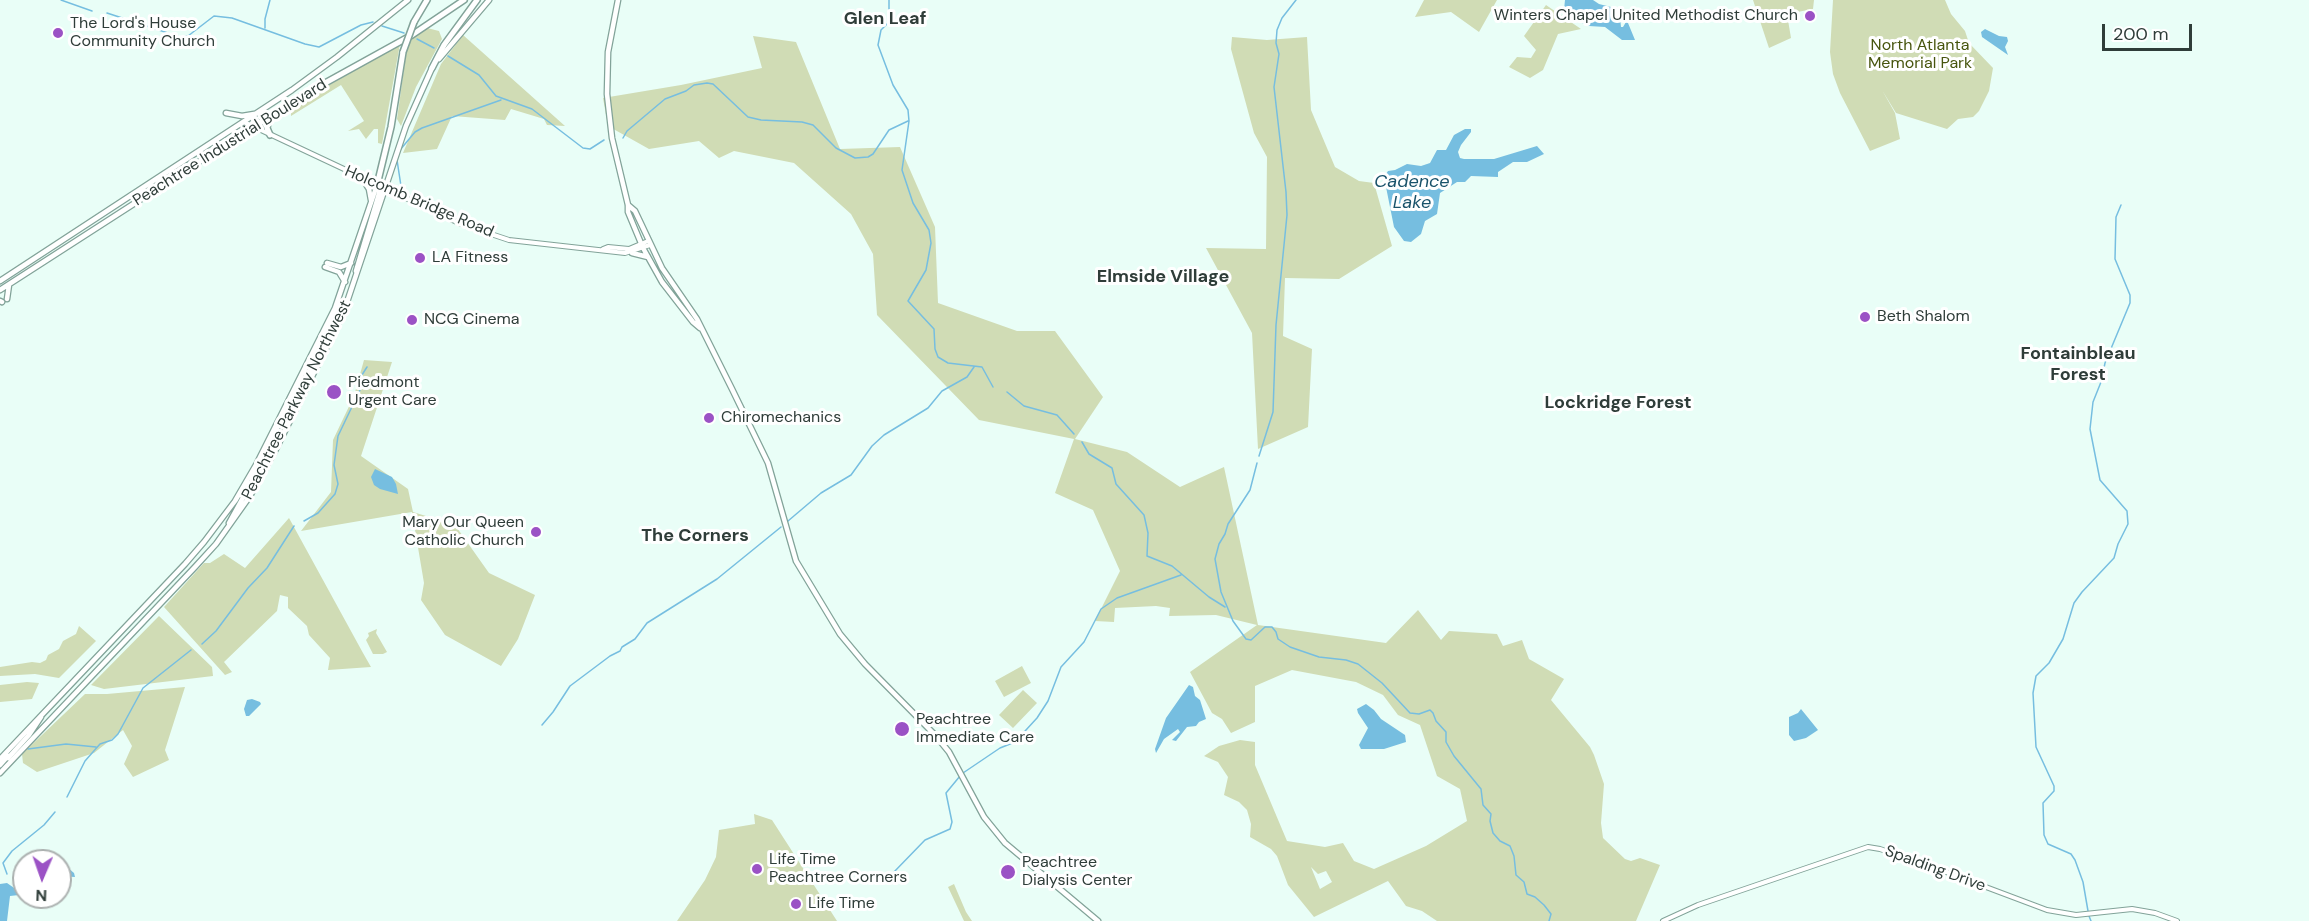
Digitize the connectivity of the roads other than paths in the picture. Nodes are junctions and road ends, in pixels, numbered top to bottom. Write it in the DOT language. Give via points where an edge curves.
graph roads {
  1 [pos="408,0"];
  2 [pos="427,0"];
  3 [pos="464,0"];
  4 [pos="477,0"];
  5 [pos="489,0"];
  6 [pos="618,0"];
  7 [pos="432,69"];
  8 [pos="226,113"];
  9 [pos="257,114"];
  10 [pos="269,117"];
  11 [pos="244,122"];
  12 [pos="253,127"];
  13 [pos="270,135"];
  14 [pos="362,178"];
  15 [pos="381,187"];
  16 [pos="371,203"];
  17 [pos="628,205"];
  18 [pos="649,243"];
  19 [pos="642,246"];
  20 [pos="603,250"];
  21 [pos="632,253"];
  22 [pos="648,257"];
  23 [pos="351,263"];
  24 [pos="0,280"];
  25 [pos="345,282"];
  26 [pos="9,285"];
  27 [pos="0,290"];
  28 [pos="338,300"];
  29 [pos="3,301"];
  30 [pos="700,328"];
  31 [pos="280,418"];
  32 [pos="288,424"];
  33 [pos="228,525"];
  34 [pos="42,714"];
  35 [pos="0,759"];
  36 [pos="0,765"];
  37 [pos="0,773"];
  38 [pos="1098,921"];
  39 [pos="1664,921"];
  40 [pos="2177,921"];
  1 -- 9 [label="main road, Peachtree Industrial Boulevard"];
  2 -- 15 [label="highway, bridge" via="403,52"];
  3 -- 10 [label="highway, Peachtree Industrial Boulevard" via="412,35"];
  4 -- 7 [label="highway" via="444,45"];
  5 -- 7 [label="main road"];
  6 -- 17 [label="main road" via="608,52 607,104"];
  7 -- 15 [label="main road"];
  8 -- 9 [label="main road"];
  9 -- 11 [label="main road, Peachtree Industrial Boulevard"];
  10 -- 12 [label="highway, Peachtree Industrial Boulevard"];
  10 -- 13 [label="highway"];
  11 -- 12 [label="main road, Holcomb Bridge Road"];
  11 -- 24 [label="main road, Peachtree Industrial Boulevard"];
  12 -- 13 [label="main road, Holcomb Bridge Road"];
  12 -- 26 [label="main road, Peachtree Industrial Boulevard"];
  13 -- 14 [label="main road, Holcomb Bridge Road"];
  14 -- 15 [label="main road, Holcomb Bridge Road"];
  14 -- 16 [label="main road"];
  15 -- 16 [label="main road, Peachtree Parkway Northwest"];
  15 -- 20 [label="main road, Holcomb Bridge Road" via="461,224 509,240"];
  15 -- 32 [label="main road, Peachtree Parkway Northwest" via="356,280"];
  16 -- 23 [label="main road, Peachtree Parkway Northwest"];
  17 -- 18 [label="main road"];
  17 -- 19 [label="main road"];
  18 -- 19 [label="main road, Holcomb Bridge Road"];
  18 -- 30 [label="main road"];
  19 -- 20 [label="main road, Holcomb Bridge Road"];
  19 -- 21 [label="main road, Holcomb Bridge Road"];
  19 -- 22 [label="main road"];
  20 -- 21 [label="main road, Holcomb Bridge Road"];
  21 -- 22 [label="main road"];
  22 -- 30 [label="main road" via="662,282"];
  23 -- 25 [label="main road, Peachtree Parkway Northwest"];
  23 -- 25 [label="main road" via="341,267 326,265 339,272"];
  25 -- 28 [label="main road, Peachtree Parkway Northwest"];
  26 -- 27 [label="main road, Peachtree Industrial Boulevard"];
  26 -- 29 [label="main road"];
  28 -- 31 [label="main road, Peachtree Parkway Northwest"];
  28 -- 32 [label="main road" via="336,318"];
  30 -- 38 [label="main road" via="768,463 796,561 840,634 949,752 984,817 1005,843"];
  31 -- 33 [label="main road" via="275,438"];
  31 -- 34 [label="main road, Peachtree Parkway Northwest" via="241,491 204,542"];
  32 -- 33 [label="main road, Peachtree Parkway Northwest" via="257,485"];
  33 -- 37 [label="main road, Peachtree Parkway Northwest" via="176,588"];
  34 -- 35 [label="main road, Peachtree Parkway Northwest"];
  34 -- 36 [label="main road"];
  39 -- 40 [label="main road, Spalding Drive" via="1711,900 1868,847 2047,910 2076,915 2132,909"];
}
